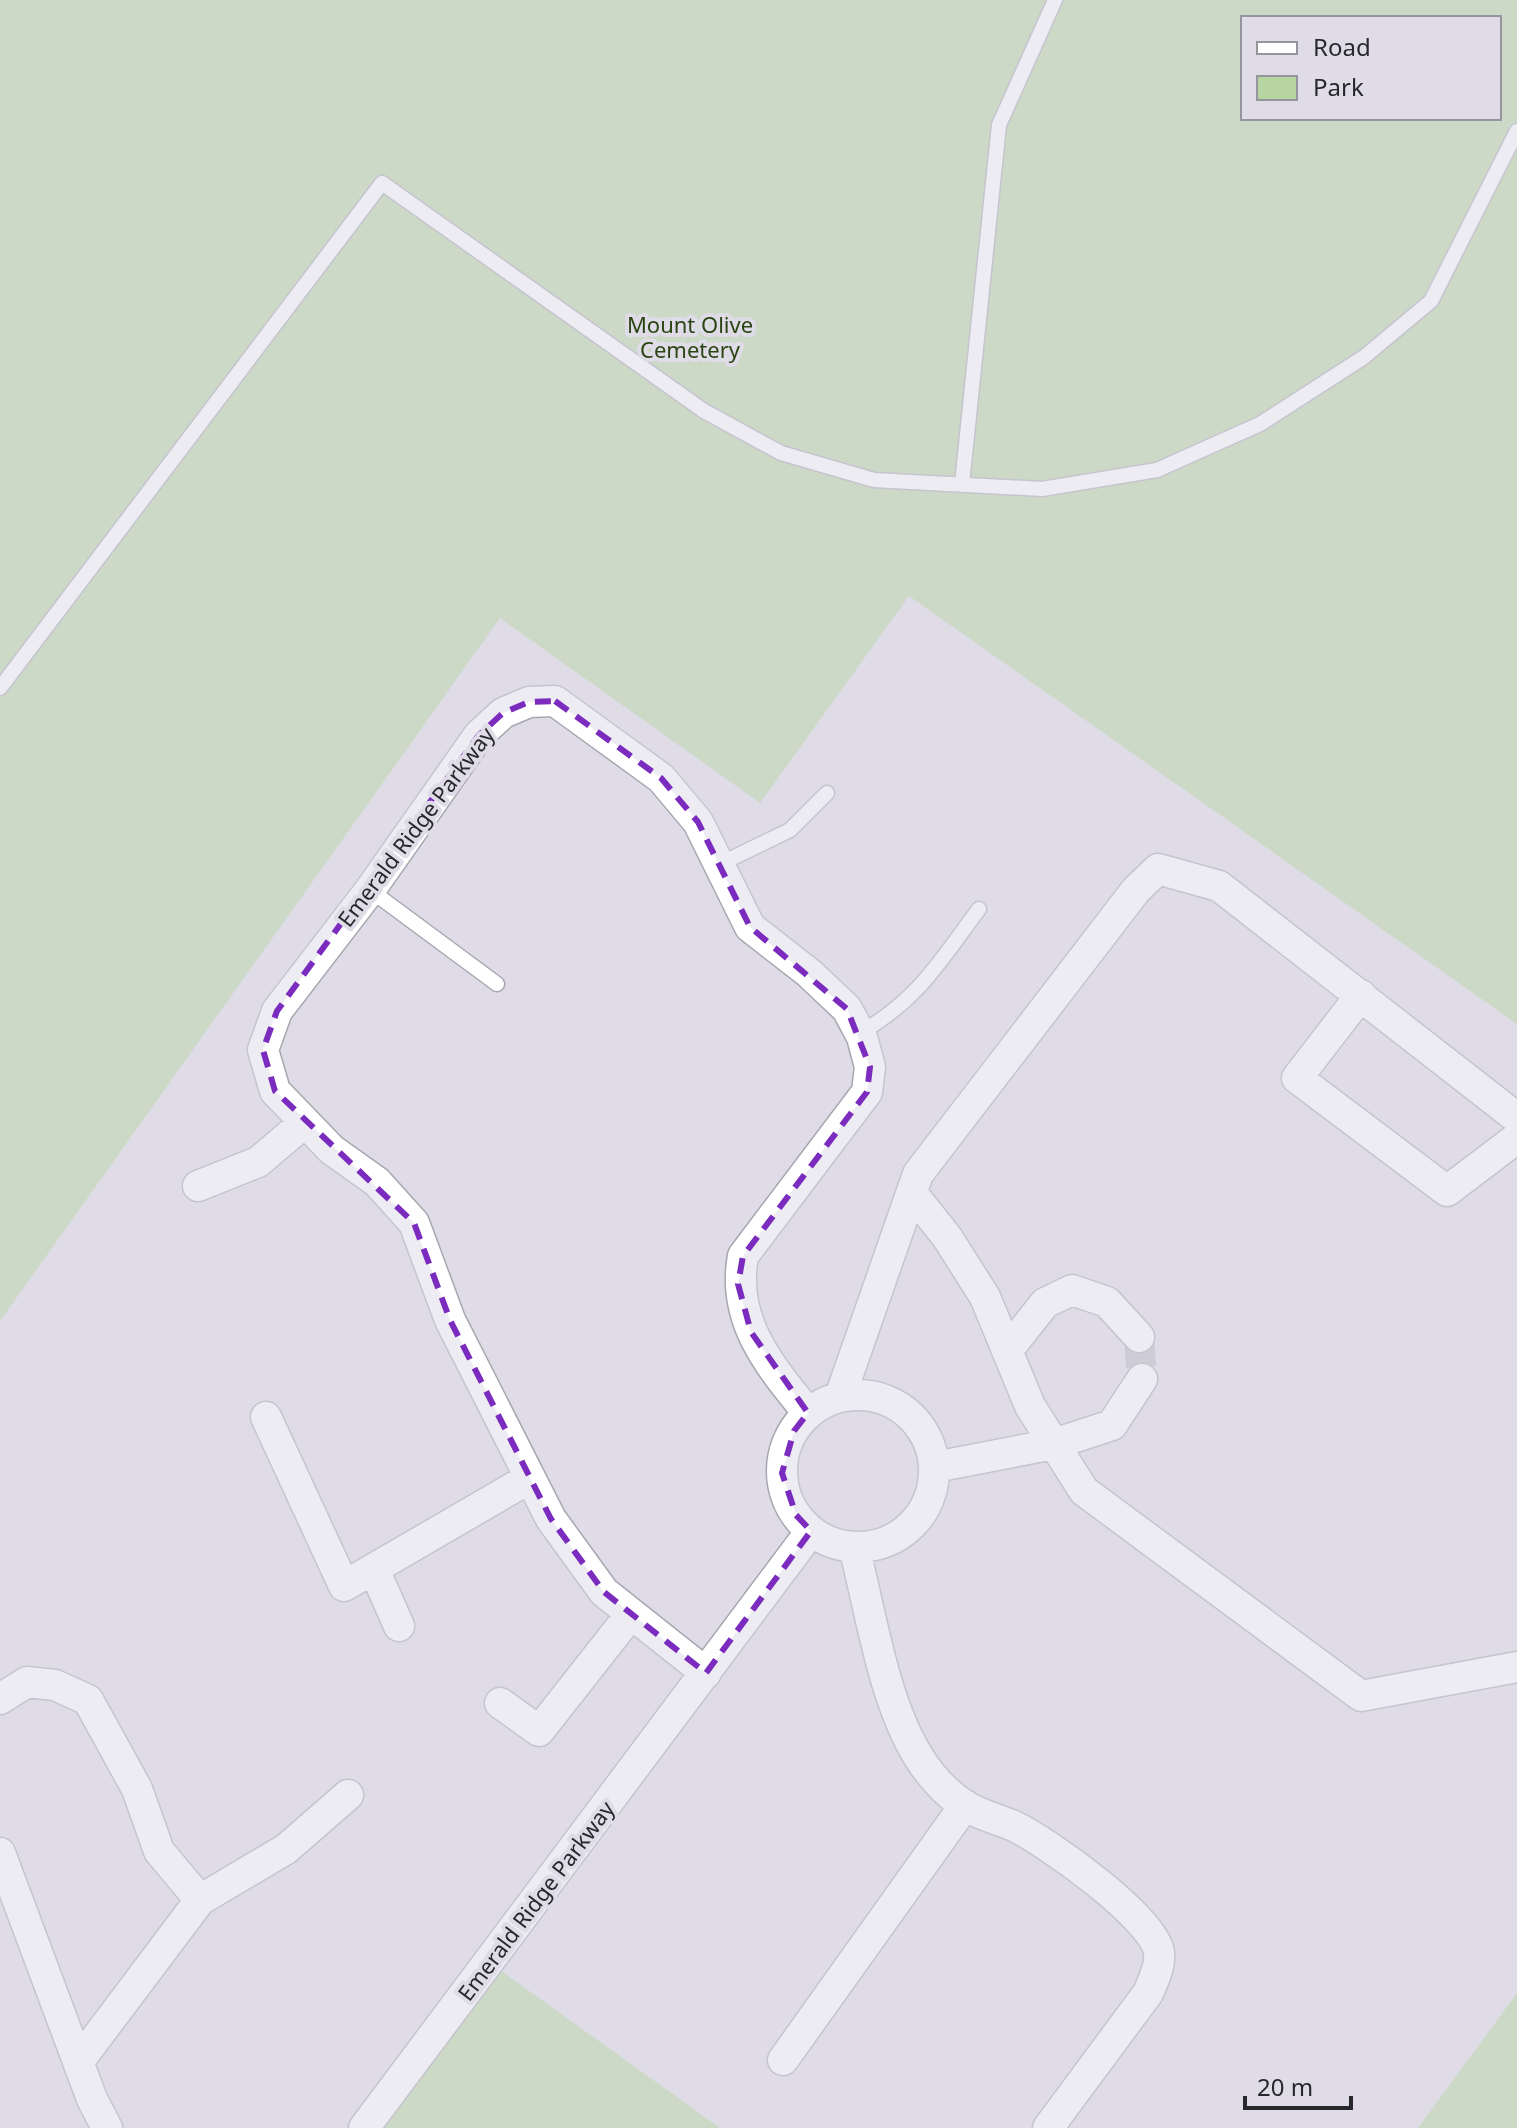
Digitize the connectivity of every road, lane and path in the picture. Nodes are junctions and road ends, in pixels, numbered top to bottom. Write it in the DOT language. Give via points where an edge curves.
graph roads {
  1 [pos="1055,0"];
  2 [pos="1517,131"];
  3 [pos="962,484"];
  4 [pos="0,688"];
  5 [pos="827,793"];
  6 [pos="718,865"];
  7 [pos="370,890"];
  8 [pos="979,909"];
  9 [pos="497,984"];
  10 [pos="1361,995"];
  11 [pos="860,1033"];
  12 [pos="1517,1118"];
  13 [pos="304,1123"];
  14 [pos="1517,1138"];
  15 [pos="198,1186"];
  16 [pos="912,1193"];
  17 [pos="1139,1337"];
  18 [pos="1007,1351"];
  19 [pos="1142,1379"];
  20 [pos="840,1397"];
  21 [pos="808,1413"];
  22 [pos="266,1417"];
  23 [pos="1054,1444"];
  24 [pos="935,1467"];
  25 [pos="530,1478"];
  26 [pos="811,1531"];
  27 [pos="854,1547"];
  28 [pos="374,1569"];
  29 [pos="631,1614"];
  30 [pos="399,1626"];
  31 [pos="1517,1667"];
  32 [pos="706,1673"];
  33 [pos="0,1699"];
  34 [pos="500,1703"];
  35 [pos="348,1795"];
  36 [pos="965,1805"];
  37 [pos="0,1853"];
  38 [pos="200,1900"];
  39 [pos="783,2060"];
  40 [pos="79,2061"];
  41 [pos="107,2128"];
  42 [pos="364,2128"];
  43 [pos="1048,2128"];
  1 -- 3 [label="lane" via="999,125"];
  2 -- 3 [label="lane" via="1431,301 1364,357 1260,424 1157,470 1042,489"];
  3 -- 4 [label="lane" via="874,480 781,453 704,411 382,183"];
  5 -- 6 [label="lane" via="790,830"];
  6 -- 7 [label="street, Emerald Ridge Parkway" via="698,822 661,778 555,701 529,702 503,713 479,735"];
  6 -- 11 [label="street, Emerald Ridge Parkway" via="750,927 847,1009"];
  7 -- 9 [label="lane"];
  7 -- 13 [label="street, Emerald Ridge Parkway" via="277,1011 263,1050 275,1091"];
  8 -- 11 [label="lane" via="916,993 895,1014"];
  10 -- 12 [label="street"];
  10 -- 14 [label="street" via="1297,1078 1447,1191"];
  10 -- 16 [label="street" via="1219,886 1158,869 1136,890 928,1162"];
  11 -- 21 [label="street, Emerald Ridge Parkway" via="870,1067 867,1092 743,1256 738,1284 751,1332"];
  13 -- 15 [label="street" via="258,1162"];
  13 -- 25 [label="street, Emerald Ridge Parkway" via="377,1182 414,1223 450,1320"];
  16 -- 18 [label="street" via="985,1297"];
  16 -- 20 [label="street"];
  17 -- 18 [label="street" via="1107,1302 1072,1290 1045,1303"];
  18 -- 23 [label="street" via="1030,1406"];
  19 -- 23 [label="street" via="1112,1425"];
  20 -- 21 [label="street"];
  20 -- 24 [label="street" via="862,1395 904,1410 920,1425"];
  21 -- 26 [label="street" via="785,1451 782,1473 786,1495"];
  22 -- 28 [label="street" via="344,1586"];
  23 -- 24 [label="street"];
  23 -- 31 [label="street" via="1084,1491 1361,1696"];
  24 -- 27 [label="street" via="933,1489 912,1525 885,1542"];
  25 -- 28 [label="street"];
  25 -- 29 [label="street, Emerald Ridge Parkway" via="551,1519 604,1592"];
  26 -- 27 [label="street" via="831,1543"];
  26 -- 32 [label="street, Emerald Ridge Parkway"];
  27 -- 36 [label="street" via="903,1727 919,1757"];
  28 -- 30 [label="street"];
  29 -- 32 [label="street, Emerald Ridge Parkway"];
  29 -- 34 [label="street" via="539,1731"];
  32 -- 42 [label="street, Emerald Ridge Parkway"];
  33 -- 38 [label="street" via="27,1682 55,1685 88,1700 137,1789 159,1851"];
  35 -- 38 [label="street" via="286,1849"];
  36 -- 39 [label="street"];
  36 -- 43 [label="street" via="1016,1827 1130,1908 1148,1928 1159,1952 1148,1993"];
  37 -- 40 [label="street"];
  38 -- 40 [label="street"];
  40 -- 41 [label="street"];
}
